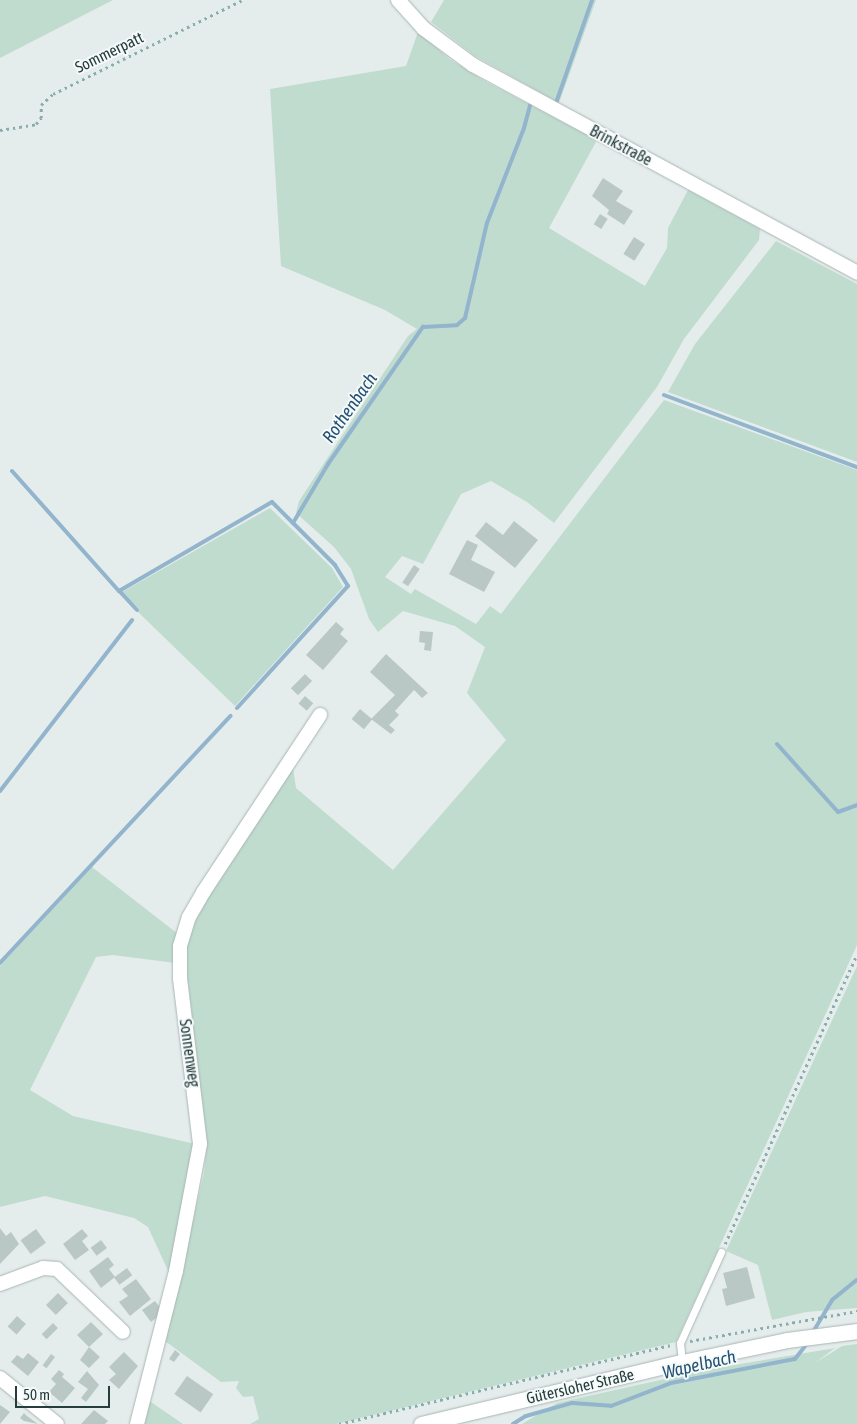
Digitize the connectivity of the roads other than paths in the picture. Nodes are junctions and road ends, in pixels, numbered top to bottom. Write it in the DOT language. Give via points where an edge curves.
graph roads {
  1 [pos="398,0"];
  2 [pos="857,273"];
  3 [pos="320,715"];
  4 [pos="721,1252"];
  5 [pos="0,1284"];
  6 [pos="850,1331"];
  7 [pos="123,1332"];
  8 [pos="682,1362"];
  9 [pos="0,1378"];
  10 [pos="58,1424"];
  11 [pos="137,1424"];
  12 [pos="421,1424"];
  1 -- 2 [label="street, Brinkstraße" via="423,28 473,65"];
  3 -- 11 [label="street, Sonnenweg" via="204,891 189,917 180,946 180,978 200,1144 176,1270"];
  4 -- 8 [label="lane" via="680,1343"];
  5 -- 7 [label="street" via="43,1268 57,1269"];
  6 -- 8 [label="main road, Gütersloher Straße"];
  8 -- 12 [label="main road, Gütersloher Straße"];
  9 -- 10 [label="street"];
}
